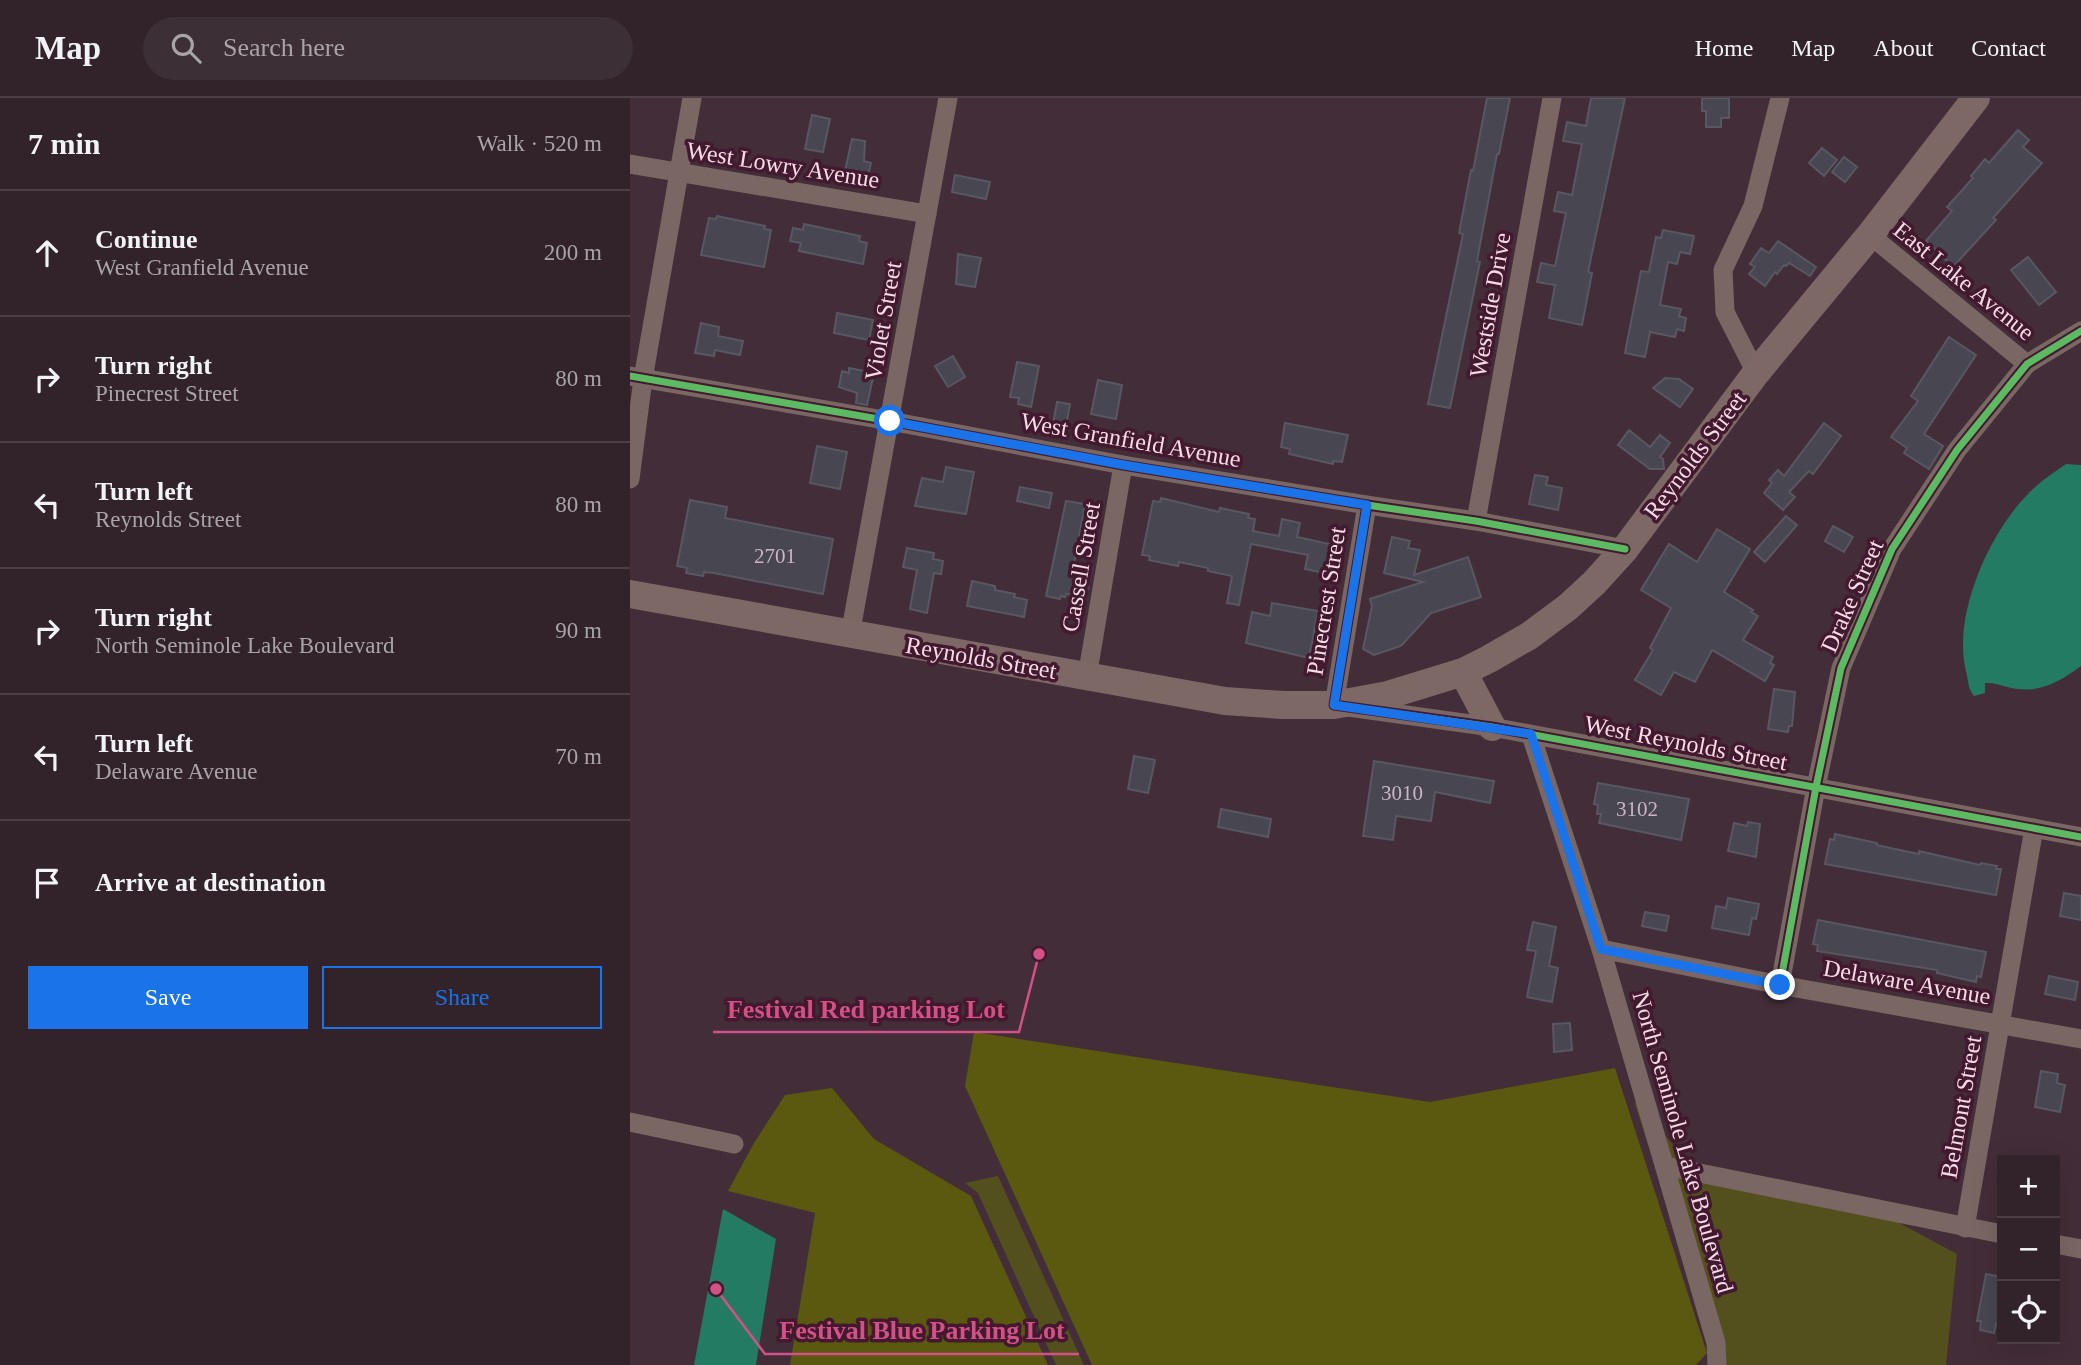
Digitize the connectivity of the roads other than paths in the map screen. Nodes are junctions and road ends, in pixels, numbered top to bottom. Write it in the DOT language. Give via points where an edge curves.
graph roads {
  1 [pos="691,98"];
  2 [pos="948,98"];
  3 [pos="1552,98"];
  4 [pos="1780,98"];
  5 [pos="1976,98"];
  6 [pos="630,164"];
  7 [pos="679,173"];
  8 [pos="927,214"];
  9 [pos="1870,235"];
  10 [pos="2081,331"];
  11 [pos="2028,364"];
  12 [pos="1756,373"];
  13 [pos="636,377"];
  14 [pos="890,421"];
  15 [pos="1124,465"];
  16 [pos="630,479"];
  17 [pos="1367,505"];
  18 [pos="1476,521"];
  19 [pos="1625,549"];
  20 [pos="630,594"];
  21 [pos="850,635"];
  22 [pos="1463,672"];
  23 [pos="1087,677"];
  24 [pos="1334,705"];
  25 [pos="1492,727"];
  26 [pos="1531,734"];
  27 [pos="1816,788"];
  28 [pos="2034,828"];
  29 [pos="2081,837"];
  30 [pos="1601,949"];
  31 [pos="1780,985"];
  32 [pos="2000,1023"];
  33 [pos="2081,1039"];
  34 [pos="630,1122"];
  35 [pos="734,1144"];
  36 [pos="1665,1166"];
  37 [pos="1965,1227"];
  38 [pos="1997,1233"];
  39 [pos="2060,1245"];
  40 [pos="2081,1249"];
  41 [pos="1717,1365"];
  1 -- 7 [label="street"];
  2 -- 8 [label="street, Violet Street"];
  3 -- 18 [label="street, Westside Drive"];
  4 -- 12 [label="street" via="1753,205 1723,270 1725,312"];
  5 -- 9 [label="main road, Reynolds Street"];
  6 -- 7 [label="street, West Lowry Avenue"];
  7 -- 8 [label="street, West Lowry Avenue"];
  7 -- 13 [label="street"];
  8 -- 14 [label="street, Violet Street"];
  9 -- 11 [label="street, East Lake Avenue"];
  9 -- 12 [label="main road, Reynolds Street"];
  10 -- 11 [label="street, Drake Street"];
  11 -- 27 [label="street, Drake Street" via="1957,450 1892,549 1841,668"];
  12 -- 19 [label="main road, Reynolds Street"];
  13 -- 14 [label="street, West Granfield Avenue"];
  13 -- 16 [label="street"];
  14 -- 15 [label="street, West Granfield Avenue"];
  14 -- 21 [label="street, Violet Street"];
  15 -- 17 [label="street, West Granfield Avenue"];
  15 -- 23 [label="street, Cassell Street"];
  17 -- 18 [label="street, West Granfield Avenue"];
  17 -- 24 [label="street, Pinecrest Street"];
  18 -- 19 [label="street, West Granfield Avenue"];
  19 -- 22 [label="main road, Reynolds Street" via="1568,607 1529,636"];
  20 -- 21 [label="main road, Reynolds Street"];
  21 -- 23 [label="main road, Reynolds Street"];
  22 -- 24 [label="main road, Reynolds Street" via="1388,695"];
  22 -- 25 [label="main road"];
  23 -- 24 [label="main road, Reynolds Street" via="1225,701"];
  24 -- 25 [label="street, Reynolds Street"];
  25 -- 26 [label="street, Reynolds Street"];
  26 -- 27 [label="street, West Reynolds Street"];
  26 -- 30 [label="street, North Seminole Lake Boulevard"];
  27 -- 28 [label="street, West Reynolds Street"];
  27 -- 31 [label="street, Drake Street"];
  28 -- 29 [label="street, West Reynolds Street"];
  28 -- 32 [label="street, Belmont Street"];
  30 -- 31 [label="street, Delaware Avenue"];
  30 -- 36 [label="street, North Seminole Lake Boulevard"];
  31 -- 32 [label="street, Delaware Avenue"];
  32 -- 33 [label="street, Delaware Avenue"];
  32 -- 37 [label="street, Belmont Street"];
  34 -- 35 [label="street"];
  36 -- 37 [label="street"];
  36 -- 41 [label="street, North Seminole Lake Boulevard" via="1716,1343"];
  37 -- 38 [label="street"];
  39 -- 40 [label="street"];
}
